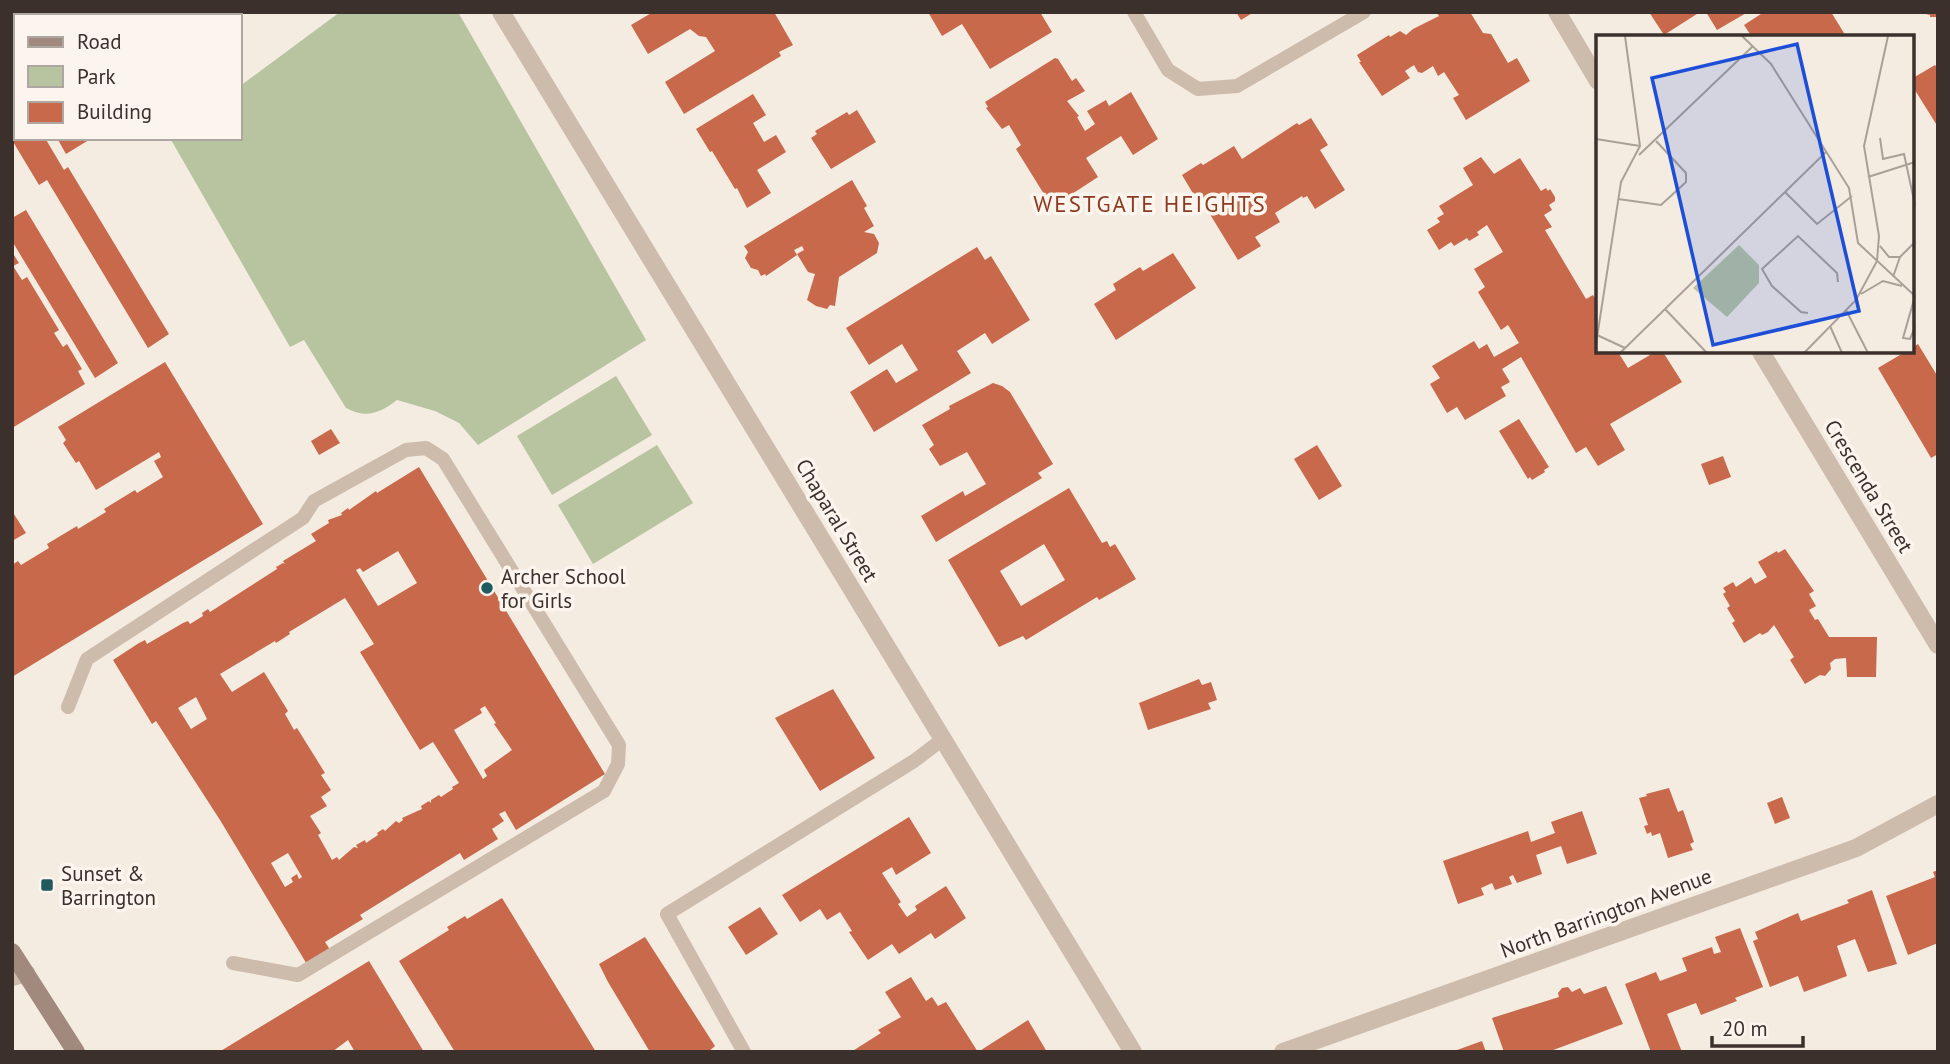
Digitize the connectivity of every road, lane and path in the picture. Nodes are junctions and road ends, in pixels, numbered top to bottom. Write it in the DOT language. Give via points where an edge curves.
graph roads {
  1 [pos="501,12"];
  2 [pos="1133,12"];
  3 [pos="1364,12"];
  4 [pos="1557,12"];
  5 [pos="1596,78"];
  6 [pos="1762,354"];
  7 [pos="1938,645"];
  8 [pos="68,707"];
  9 [pos="943,739"];
  10 [pos="1938,804"];
  11 [pos="12,952"];
  12 [pos="233,963"];
  13 [pos="19,975"];
  14 [pos="76,1052"];
  15 [pos="744,1052"];
  16 [pos="1133,1052"];
  17 [pos="1283,1052"];
  1 -- 9 [label="street, Chaparal Street"];
  2 -- 3 [label="lane" via="1168,70 1198,89 1237,86"];
  4 -- 5 [label="street"];
  6 -- 7 [label="street, Crescenda Street"];
  8 -- 12 [label="lane" via="87,659 303,518 314,501 406,450 426,448 443,459 619,745 618,764 604,791 298,975"];
  9 -- 15 [label="lane" via="667,914"];
  9 -- 16 [label="street, Chaparal Street"];
  10 -- 17 [label="street, North Barrington Avenue" via="1856,848"];
  11 -- 13 [label="main road"];
  13 -- 14 [label="main road"];
}
